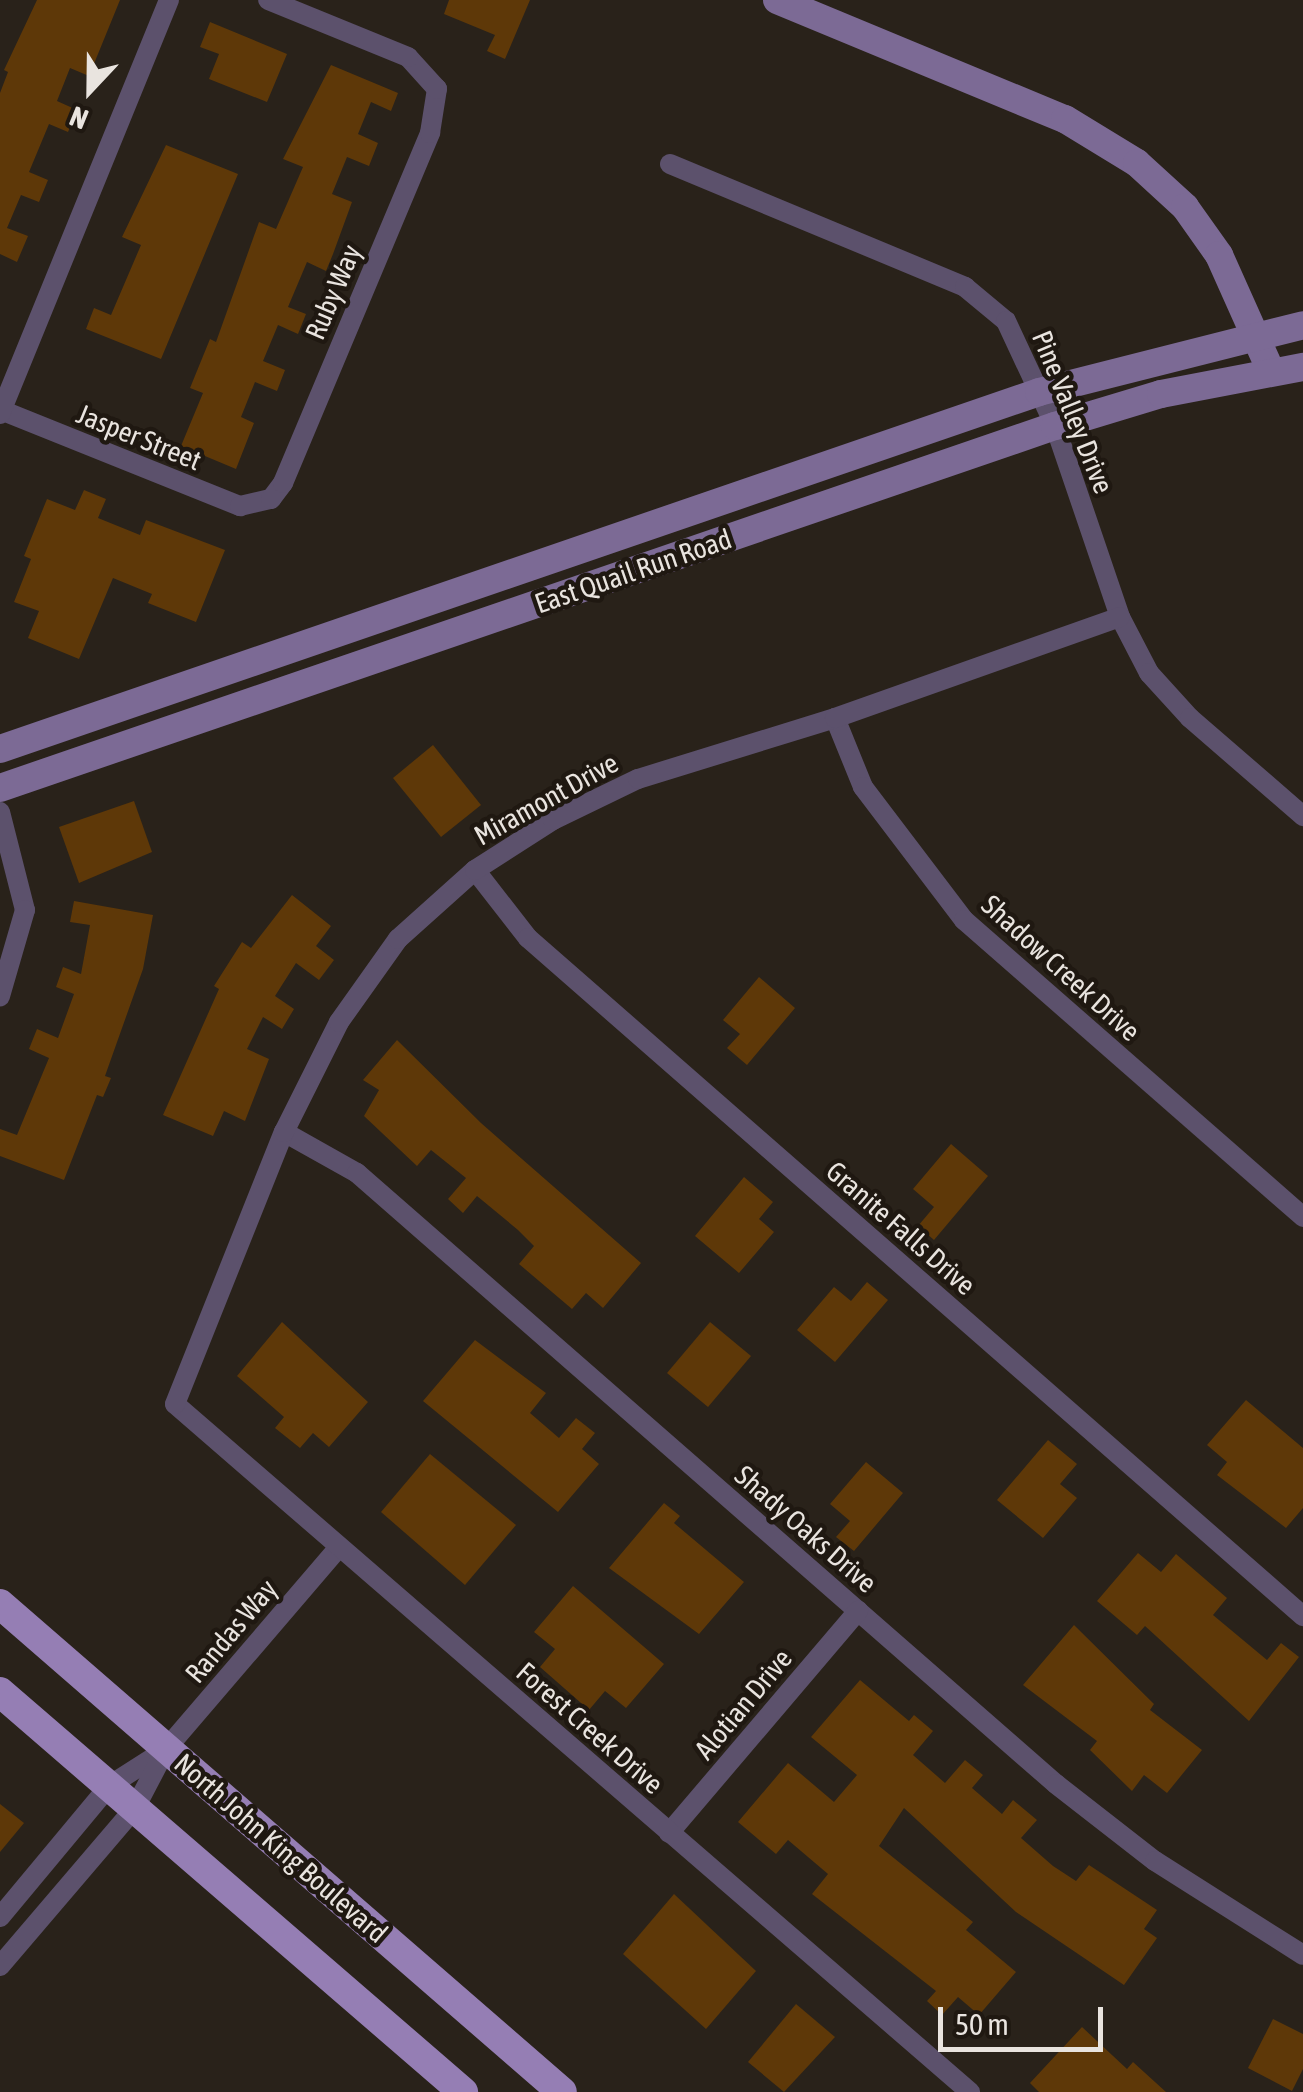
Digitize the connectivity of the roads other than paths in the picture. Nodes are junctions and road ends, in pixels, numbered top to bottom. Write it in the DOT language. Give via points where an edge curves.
graph roads {
  1 [pos="170,0"];
  2 [pos="268,0"];
  3 [pos="777,0"];
  4 [pos="670,164"];
  5 [pos="1303,324"];
  6 [pos="1256,334"];
  7 [pos="1303,367"];
  8 [pos="1271,371"];
  9 [pos="1039,392"];
  10 [pos="1,412"];
  11 [pos="1054,426"];
  12 [pos="258,503"];
  13 [pos="1120,617"];
  14 [pos="835,718"];
  15 [pos="0,748"];
  16 [pos="0,788"];
  17 [pos="0,812"];
  18 [pos="1303,816"];
  19 [pos="475,870"];
  20 [pos="0,996"];
  21 [pos="284,1132"];
  22 [pos="1303,1218"];
  23 [pos="176,1404"];
  24 [pos="338,1548"];
  25 [pos="0,1604"];
  26 [pos="858,1611"];
  27 [pos="1303,1616"];
  28 [pos="0,1692"];
  29 [pos="166,1750"];
  30 [pos="108,1786"];
  31 [pos="135,1808"];
  32 [pos="669,1833"];
  33 [pos="0,1917"];
  34 [pos="1303,1955"];
  35 [pos="0,1966"];
  36 [pos="462,2092"];
  37 [pos="562,2092"];
  38 [pos="970,2092"];
  1 -- 10 [label="street"];
  2 -- 12 [label="street, Ruby Way" via="408,58 437,89 430,133 283,483"];
  3 -- 6 [label="street" via="1065,120 1138,163 1185,206 1219,254"];
  4 -- 9 [label="street, Pine Valley Drive" via="965,287 1006,321"];
  5 -- 6 [label="street, East Quail Run Road"];
  6 -- 8 [label="street"];
  6 -- 9 [label="street, East Quail Run Road"];
  7 -- 8 [label="street, East Quail Run Road"];
  8 -- 11 [label="street, East Quail Run Road"];
  9 -- 11 [label="street, Pine Valley Drive"];
  9 -- 15 [label="street, East Quail Run Road"];
  10 -- 12 [label="street, Jasper Street" via="224,502"];
  11 -- 13 [label="street, Pine Valley Drive"];
  11 -- 16 [label="street, East Quail Run Road"];
  13 -- 14 [label="street, Miramont Drive"];
  13 -- 18 [label="street, Pine Valley Drive" via="1149,673 1190,718"];
  14 -- 19 [label="street, Miramont Drive" via="638,778 553,820"];
  14 -- 22 [label="street, Shadow Creek Drive" via="862,787 964,920"];
  17 -- 20 [label="street" via="25,910"];
  19 -- 21 [label="street, Miramont Drive" via="398,939 338,1022"];
  19 -- 27 [label="street, Granite Falls Drive" via="528,938"];
  21 -- 23 [label="street, Miramont Drive"];
  21 -- 26 [label="street, Shady Oaks Drive" via="357,1173"];
  23 -- 24 [label="street, Forest Creek Drive"];
  24 -- 29 [label="street, Randas Way"];
  24 -- 32 [label="street, Forest Creek Drive"];
  25 -- 29 [label="main road, North John King Boulevard"];
  26 -- 32 [label="street, Alotian Drive"];
  26 -- 34 [label="street, Shady Oaks Drive" via="1056,1784 1155,1860"];
  28 -- 30 [label="main road"];
  29 -- 30 [label="street, Randas Way"];
  29 -- 31 [label="street, Randas Way"];
  29 -- 37 [label="main road, North John King Boulevard"];
  30 -- 31 [label="main road"];
  30 -- 33 [label="street, Randas Way"];
  31 -- 35 [label="street, Randas Way"];
  31 -- 36 [label="main road"];
  32 -- 38 [label="street, Forest Creek Drive"];
}
